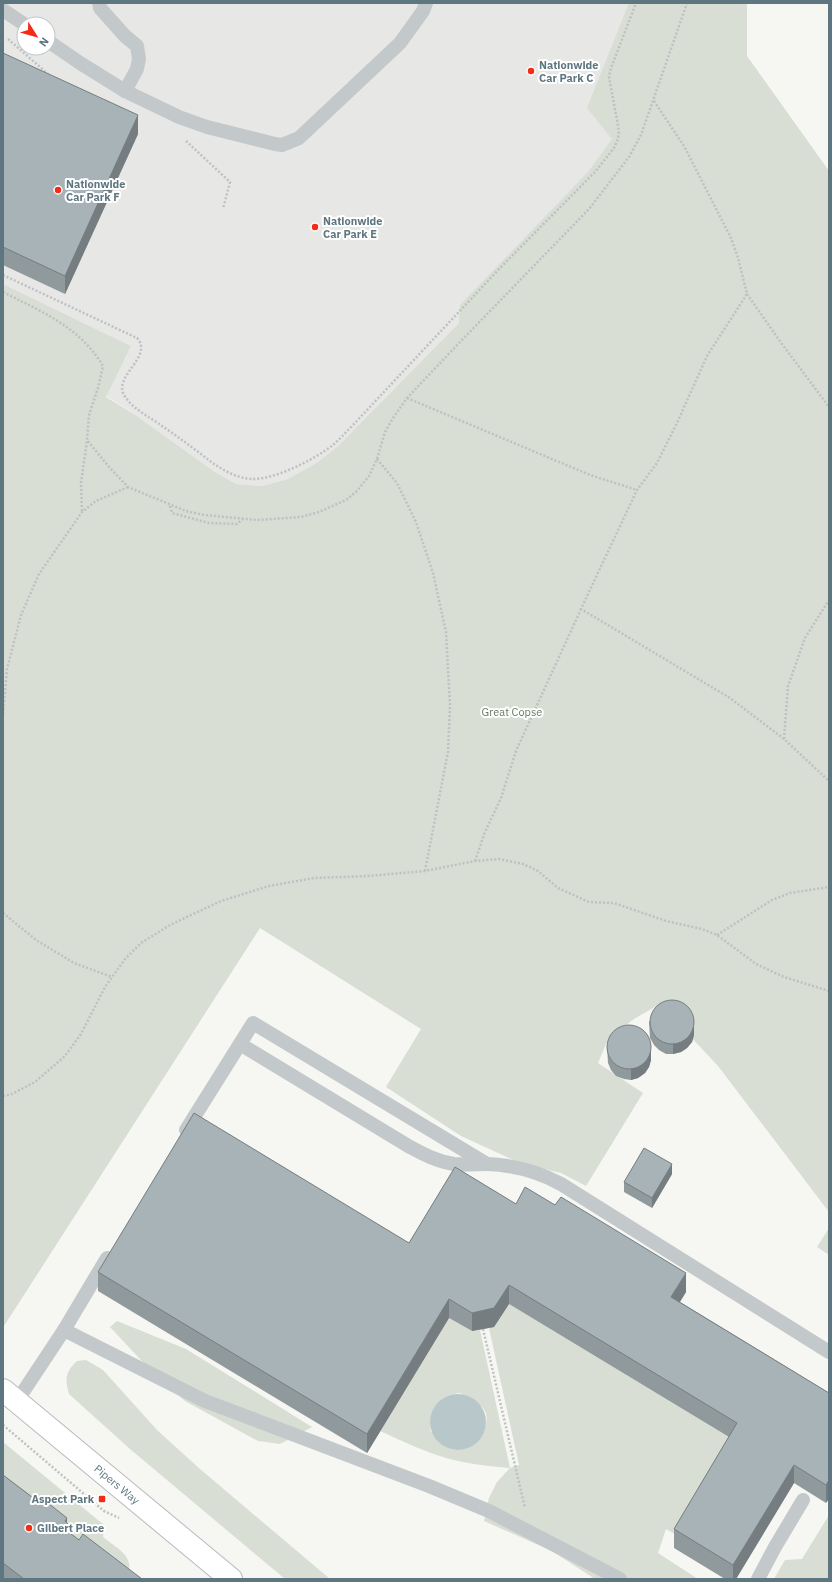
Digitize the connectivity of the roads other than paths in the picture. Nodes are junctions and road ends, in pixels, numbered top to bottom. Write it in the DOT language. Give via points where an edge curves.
graph roads {
  1 [pos="99,3"];
  2 [pos="426,3"];
  3 [pos="3,10"];
  4 [pos="16,19"];
  5 [pos="56,47"];
  6 [pos="125,91"];
  7 [pos="240,1044"];
  8 [pos="179,1141"];
  9 [pos="487,1164"];
  10 [pos="114,1247"];
  11 [pos="64,1330"];
  12 [pos="829,1352"];
  13 [pos="10,1396"];
  14 [pos="803,1500"];
  15 [pos="231,1579"];
  16 [pos="620,1579"];
  17 [pos="758,1579"];
  1 -- 6 [label="lane" via="100,8 137,46 137,69"];
  2 -- 6 [label="lane" via="400,43 299,138 282,145 179,118"];
  3 -- 4 [label="lane"];
  5 -- 6 [label="lane"];
  7 -- 8 [label="lane"];
  7 -- 9 [label="lane" via="410,1148 455,1164"];
  7 -- 9 [label="lane" via="253,1023"];
  9 -- 12 [label="lane" via="529,1170 562,1184"];
  10 -- 11 [label="lane"];
  11 -- 13 [label="lane"];
  11 -- 16 [label="lane" via="205,1401 489,1511"];
  13 -- 15 [label="main road, Pipers Way"];
  14 -- 17 [label="lane"];
}
